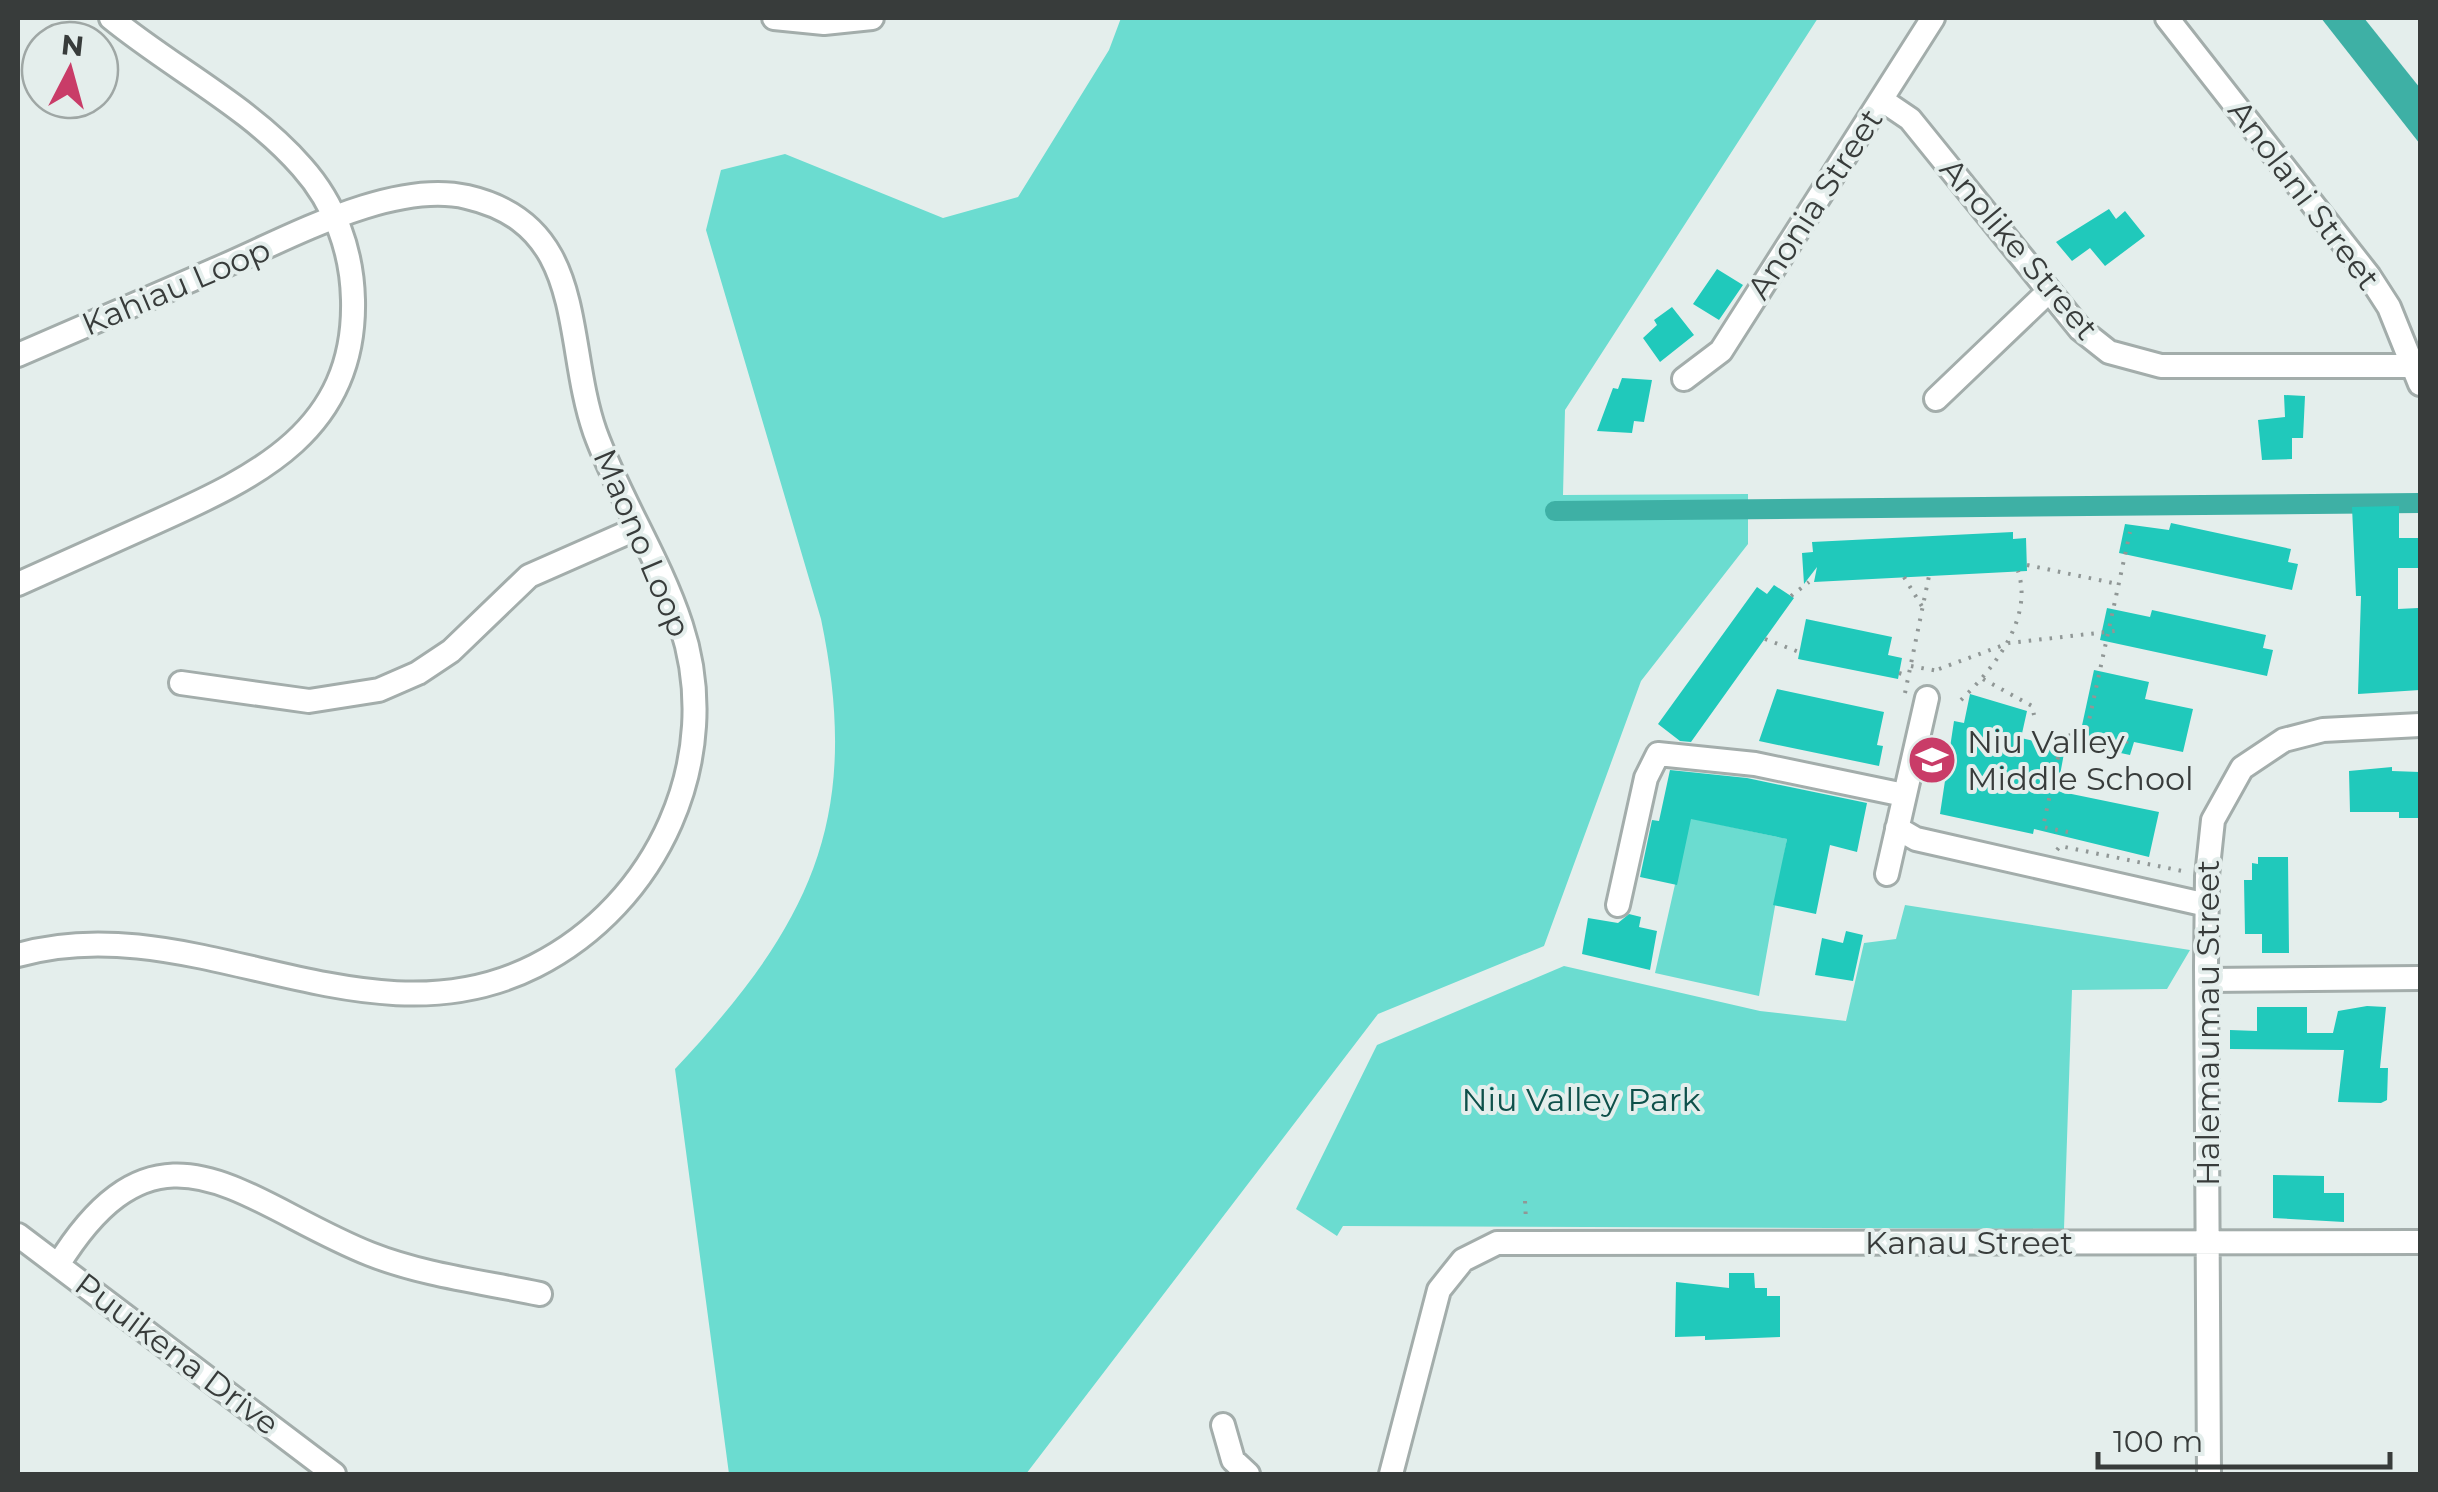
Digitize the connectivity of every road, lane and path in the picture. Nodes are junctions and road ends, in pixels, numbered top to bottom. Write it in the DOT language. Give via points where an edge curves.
graph roads {
  1 [pos="111,18"];
  2 [pos="774,18"];
  3 [pos="872,18"];
  4 [pos="1933,18"];
  5 [pos="2167,18"];
  6 [pos="1882,100"];
  7 [pos="336,219"];
  8 [pos="2049,291"];
  9 [pos="18,354"];
  10 [pos="2416,375"];
  11 [pos="1684,379"];
  12 [pos="1936,399"];
  13 [pos="638,528"];
  14 [pos="2130,532"];
  15 [pos="2027,565"];
  16 [pos="2018,571"];
  17 [pos="1929,576"];
  18 [pos="1904,577"];
  19 [pos="1809,582"];
  20 [pos="18,584"];
  21 [pos="2118,584"];
  22 [pos="1791,596"];
  23 [pos="1923,608"];
  24 [pos="2111,631"];
  25 [pos="1765,638"];
  26 [pos="2009,643"];
  27 [pos="1799,652"];
  28 [pos="1911,666"];
  29 [pos="1899,673"];
  30 [pos="1909,676"];
  31 [pos="1982,679"];
  32 [pos="181,683"];
  33 [pos="1927,698"];
  34 [pos="1962,700"];
  35 [pos="1902,709"];
  36 [pos="2034,715"];
  37 [pos="2420,725"];
  38 [pos="2085,740"];
  39 [pos="2127,740"];
  40 [pos="1904,796"];
  41 [pos="1896,828"];
  42 [pos="2068,832"];
  43 [pos="1887,874"];
  44 [pos="1618,905"];
  45 [pos="2207,905"];
  46 [pos="18,955"];
  47 [pos="2420,978"];
  48 [pos="2206,980"];
  49 [pos="1525,1201"];
  50 [pos="1521,1231"];
  51 [pos="18,1236"];
  52 [pos="2420,1242"];
  53 [pos="2206,1244"];
  54 [pos="58,1265"];
  55 [pos="540,1294"];
  56 [pos="1223,1424"];
  57 [pos="308,1466"];
  58 [pos="334,1474"];
  59 [pos="1248,1474"];
  60 [pos="1391,1474"];
  61 [pos="2210,1474"];
  1 -- 7 [label="street" via="286,150"];
  2 -- 3 [label="street"];
  4 -- 6 [label="street, Anonia Street"];
  5 -- 10 [label="street, Anolani Street" via="2369,276"];
  6 -- 8 [label="street, Anolike Street" via="1910,119"];
  6 -- 11 [label="street, Anonia Street" via="1720,351"];
  7 -- 9 [label="street, Kahiau Loop"];
  7 -- 13 [label="street, Maono Loop" via="412,195 450,194 505,212 535,235 564,281 593,427"];
  7 -- 20 [label="street" via="352,282 352,328 341,372 307,431 235,487"];
  8 -- 10 [label="street, Anolike Street" via="2094,342 2140,363"];
  8 -- 12 [label="street"];
  13 -- 32 [label="street" via="529,576 451,651 379,690 309,702"];
  13 -- 46 [label="street, Maono Loop" via="682,630 693,686 693,744 680,800 657,852 624,898 569,946 504,980 418,996 359,992 144,944 78,943"];
  14 -- 21 [label="path"];
  15 -- 21 [label="path"];
  16 -- 26 [label="path" via="2021,589"];
  17 -- 23 [label="path"];
  18 -- 23 [label="path"];
  19 -- 22 [label="path"];
  21 -- 24 [label="path"];
  23 -- 28 [label="path"];
  24 -- 26 [label="path"];
  24 -- 38 [label="path"];
  25 -- 27 [label="path"];
  26 -- 28 [label="path" via="1938,670"];
  26 -- 31 [label="path"];
  28 -- 30 [label="path"];
  29 -- 30 [label="path"];
  30 -- 35 [label="path"];
  31 -- 34 [label="path"];
  31 -- 36 [label="path" via="2032,706"];
  33 -- 40 [label="street"];
  37 -- 45 [label="street, Halemaumau Street" via="2314,731 2252,759 2226,789 2213,820"];
  38 -- 39 [label="path" via="2125,748"];
  38 -- 42 [label="path" via="2063,734 2043,826"];
  40 -- 41 [label="street"];
  40 -- 44 [label="street" via="1755,764 1658,754 1646,778"];
  41 -- 43 [label="street"];
  41 -- 45 [label="street" via="1916,839"];
  45 -- 48 [label="street, Halemaumau Street"];
  47 -- 48 [label="street"];
  48 -- 53 [label="street, Halemaumau Street"];
  49 -- 50 [label="path"];
  50 -- 53 [label="street, Kanau Street"];
  50 -- 60 [label="street, Kanau Street" via="1476,1250 1444,1280"];
  51 -- 54 [label="street, Puuikena Drive"];
  52 -- 53 [label="street, Kanau Street"];
  53 -- 61 [label="street, Halemaumau Street"];
  54 -- 55 [label="street" via="80,1228 106,1204 136,1186 187,1176 238,1186 390,1261"];
  54 -- 57 [label="street, Puuikena Drive"];
  56 -- 59 [label="street" via="1233,1460"];
  57 -- 58 [label="street, Puuikena Drive"];
}
